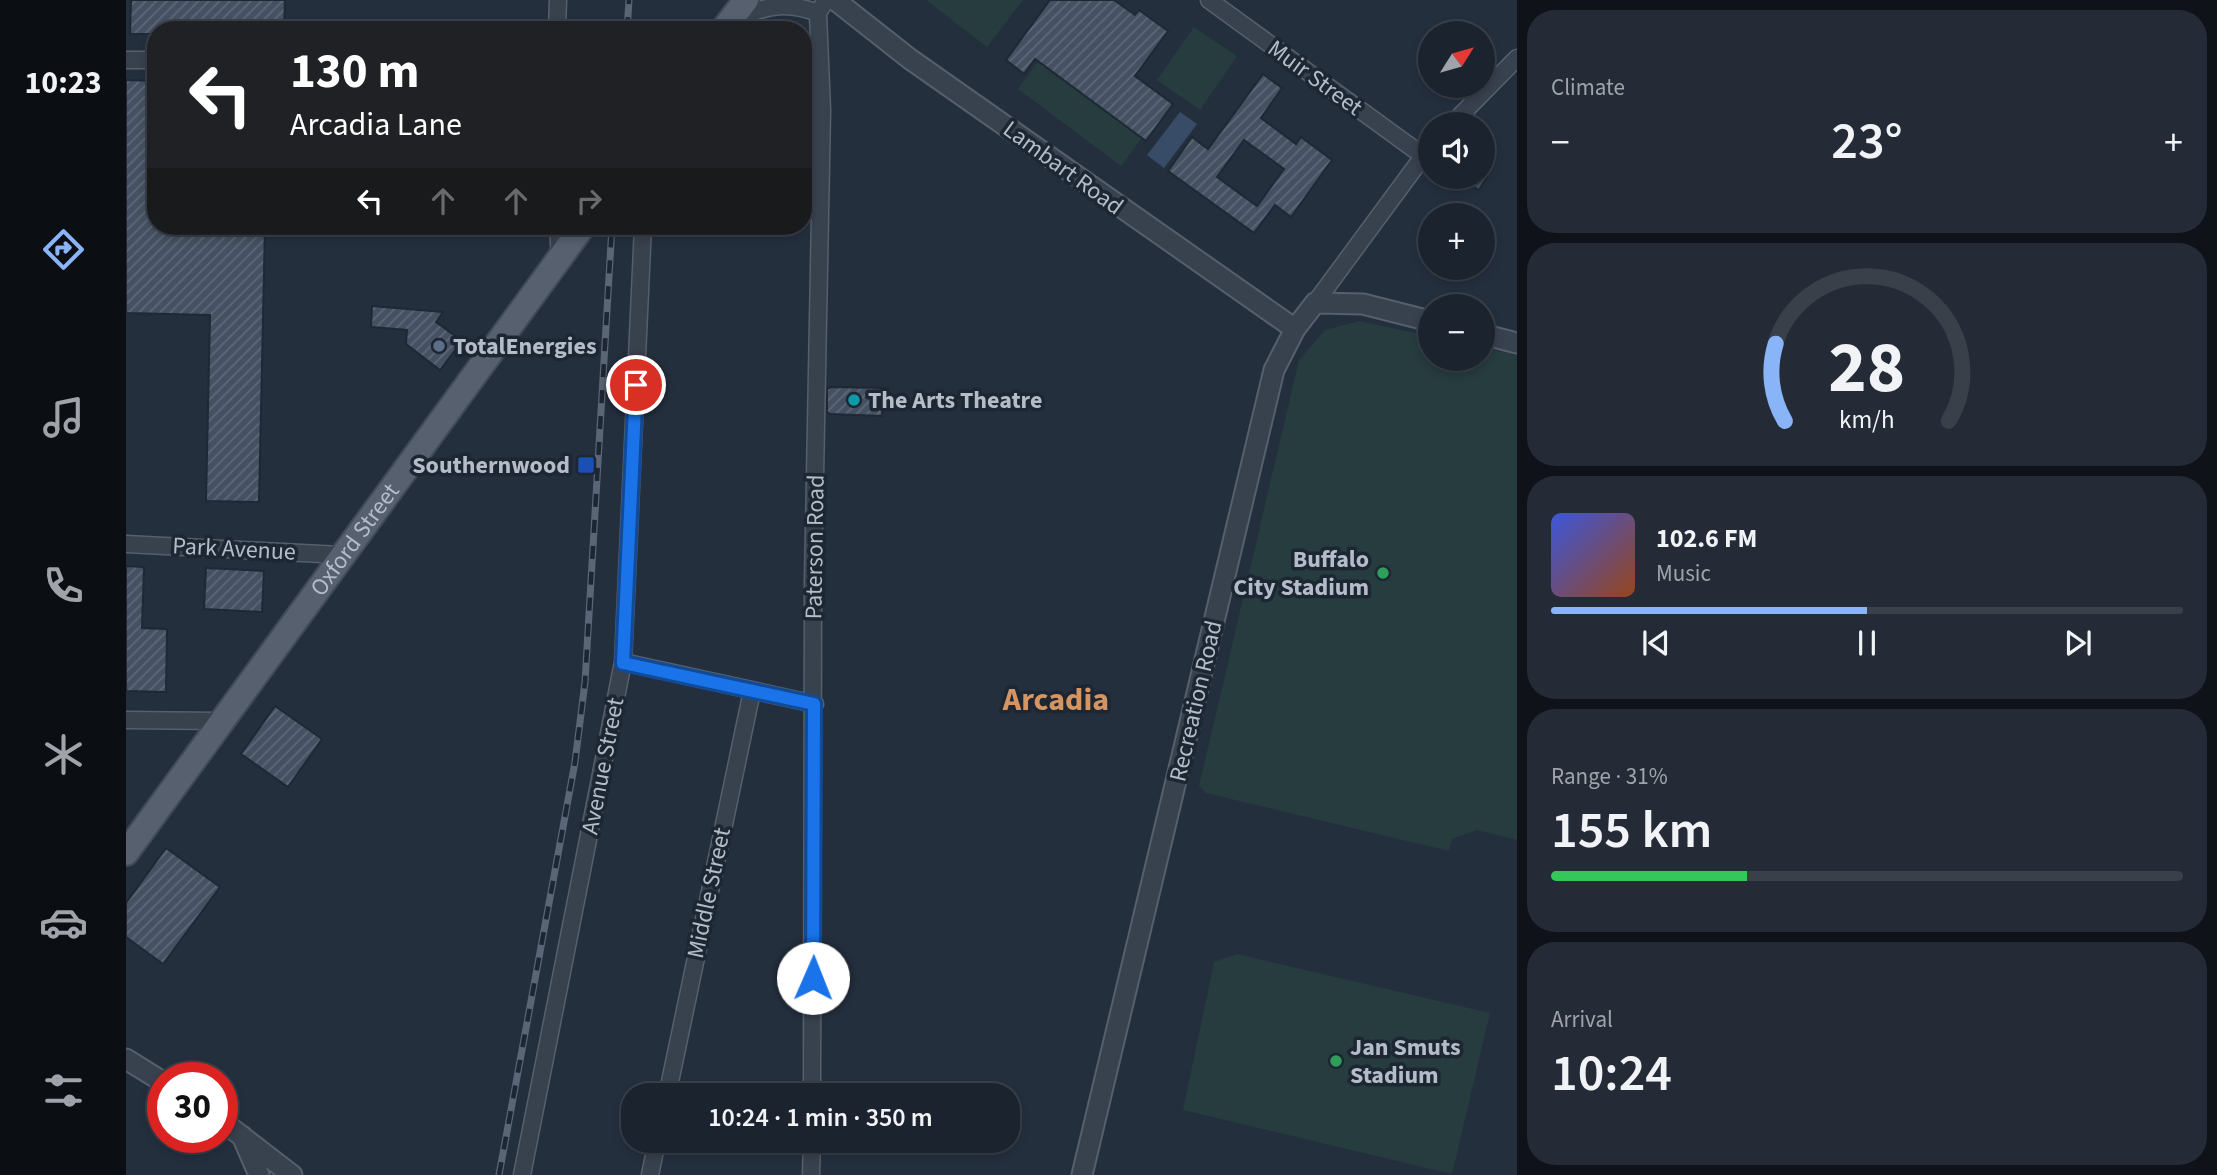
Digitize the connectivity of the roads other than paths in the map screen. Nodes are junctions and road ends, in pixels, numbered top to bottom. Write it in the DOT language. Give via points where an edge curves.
graph roads {
  1 [pos="558,0"];
  2 [pos="835,0"];
  3 [pos="1209,0"];
  4 [pos="822,7"];
  5 [pos="733,16"];
  6 [pos="557,21"];
  7 [pos="126,60"];
  8 [pos="147,60"];
  9 [pos="1513,68"];
  10 [pos="1465,112"];
  11 [pos="1418,145"];
  12 [pos="1418,162"];
  13 [pos="558,235"];
  14 [pos="577,235"];
  15 [pos="643,235"];
  16 [pos="560,262"];
  17 [pos="1315,303"];
  18 [pos="1418,318"];
  19 [pos="1295,329"];
  20 [pos="1495,337"];
  21 [pos="1517,342"];
  22 [pos="126,544"];
  23 [pos="341,555"];
  24 [pos="623,663"];
  25 [pos="752,691"];
  26 [pos="814,704"];
  27 [pos="126,720"];
  28 [pos="220,721"];
  29 [pos="126,853"];
  30 [pos="126,1059"];
  31 [pos="147,1072"];
  32 [pos="670,1083"];
  33 [pos="812,1083"];
  34 [pos="240,1132"];
  35 [pos="655,1153"];
  36 [pos="812,1153"];
  37 [pos="259,1175"];
  38 [pos="292,1175"];
  39 [pos="522,1175"];
  40 [pos="650,1175"];
  41 [pos="811,1175"];
  42 [pos="1082,1175"];
  1 -- 6 [label="street"];
  2 -- 19 [label="street, Lambart Road" via="1099,194"];
  3 -- 11 [label="street, Muir Street"];
  4 -- 5 [label="street" via="779,5"];
  4 -- 26 [label="street, Paterson Road"];
  7 -- 8 [label="street"];
  9 -- 10 [label="street"];
  12 -- 17 [label="street, Recreation Road"];
  13 -- 16 [label="street"];
  14 -- 16 [label="main road, Oxford Street"];
  15 -- 24 [label="street, Avenue Street"];
  16 -- 23 [label="main road, Oxford Street"];
  17 -- 18 [label="street" via="1363,304"];
  17 -- 19 [label="street, Recreation Road"];
  19 -- 42 [label="street, Recreation Road" via="1274,370"];
  20 -- 21 [label="street"];
  22 -- 23 [label="street, Park Avenue"];
  23 -- 28 [label="main road, Oxford Street"];
  24 -- 25 [label="street"];
  24 -- 39 [label="street, Avenue Street"];
  25 -- 26 [label="street"];
  25 -- 32 [label="street, Middle Street"];
  26 -- 33 [label="street, Paterson Road"];
  27 -- 28 [label="street"];
  28 -- 29 [label="main road, Oxford Street"];
  30 -- 31 [label="street"];
  34 -- 37 [label="street"];
  34 -- 38 [label="street"];
  35 -- 40 [label="street"];
  36 -- 41 [label="street"];
}
